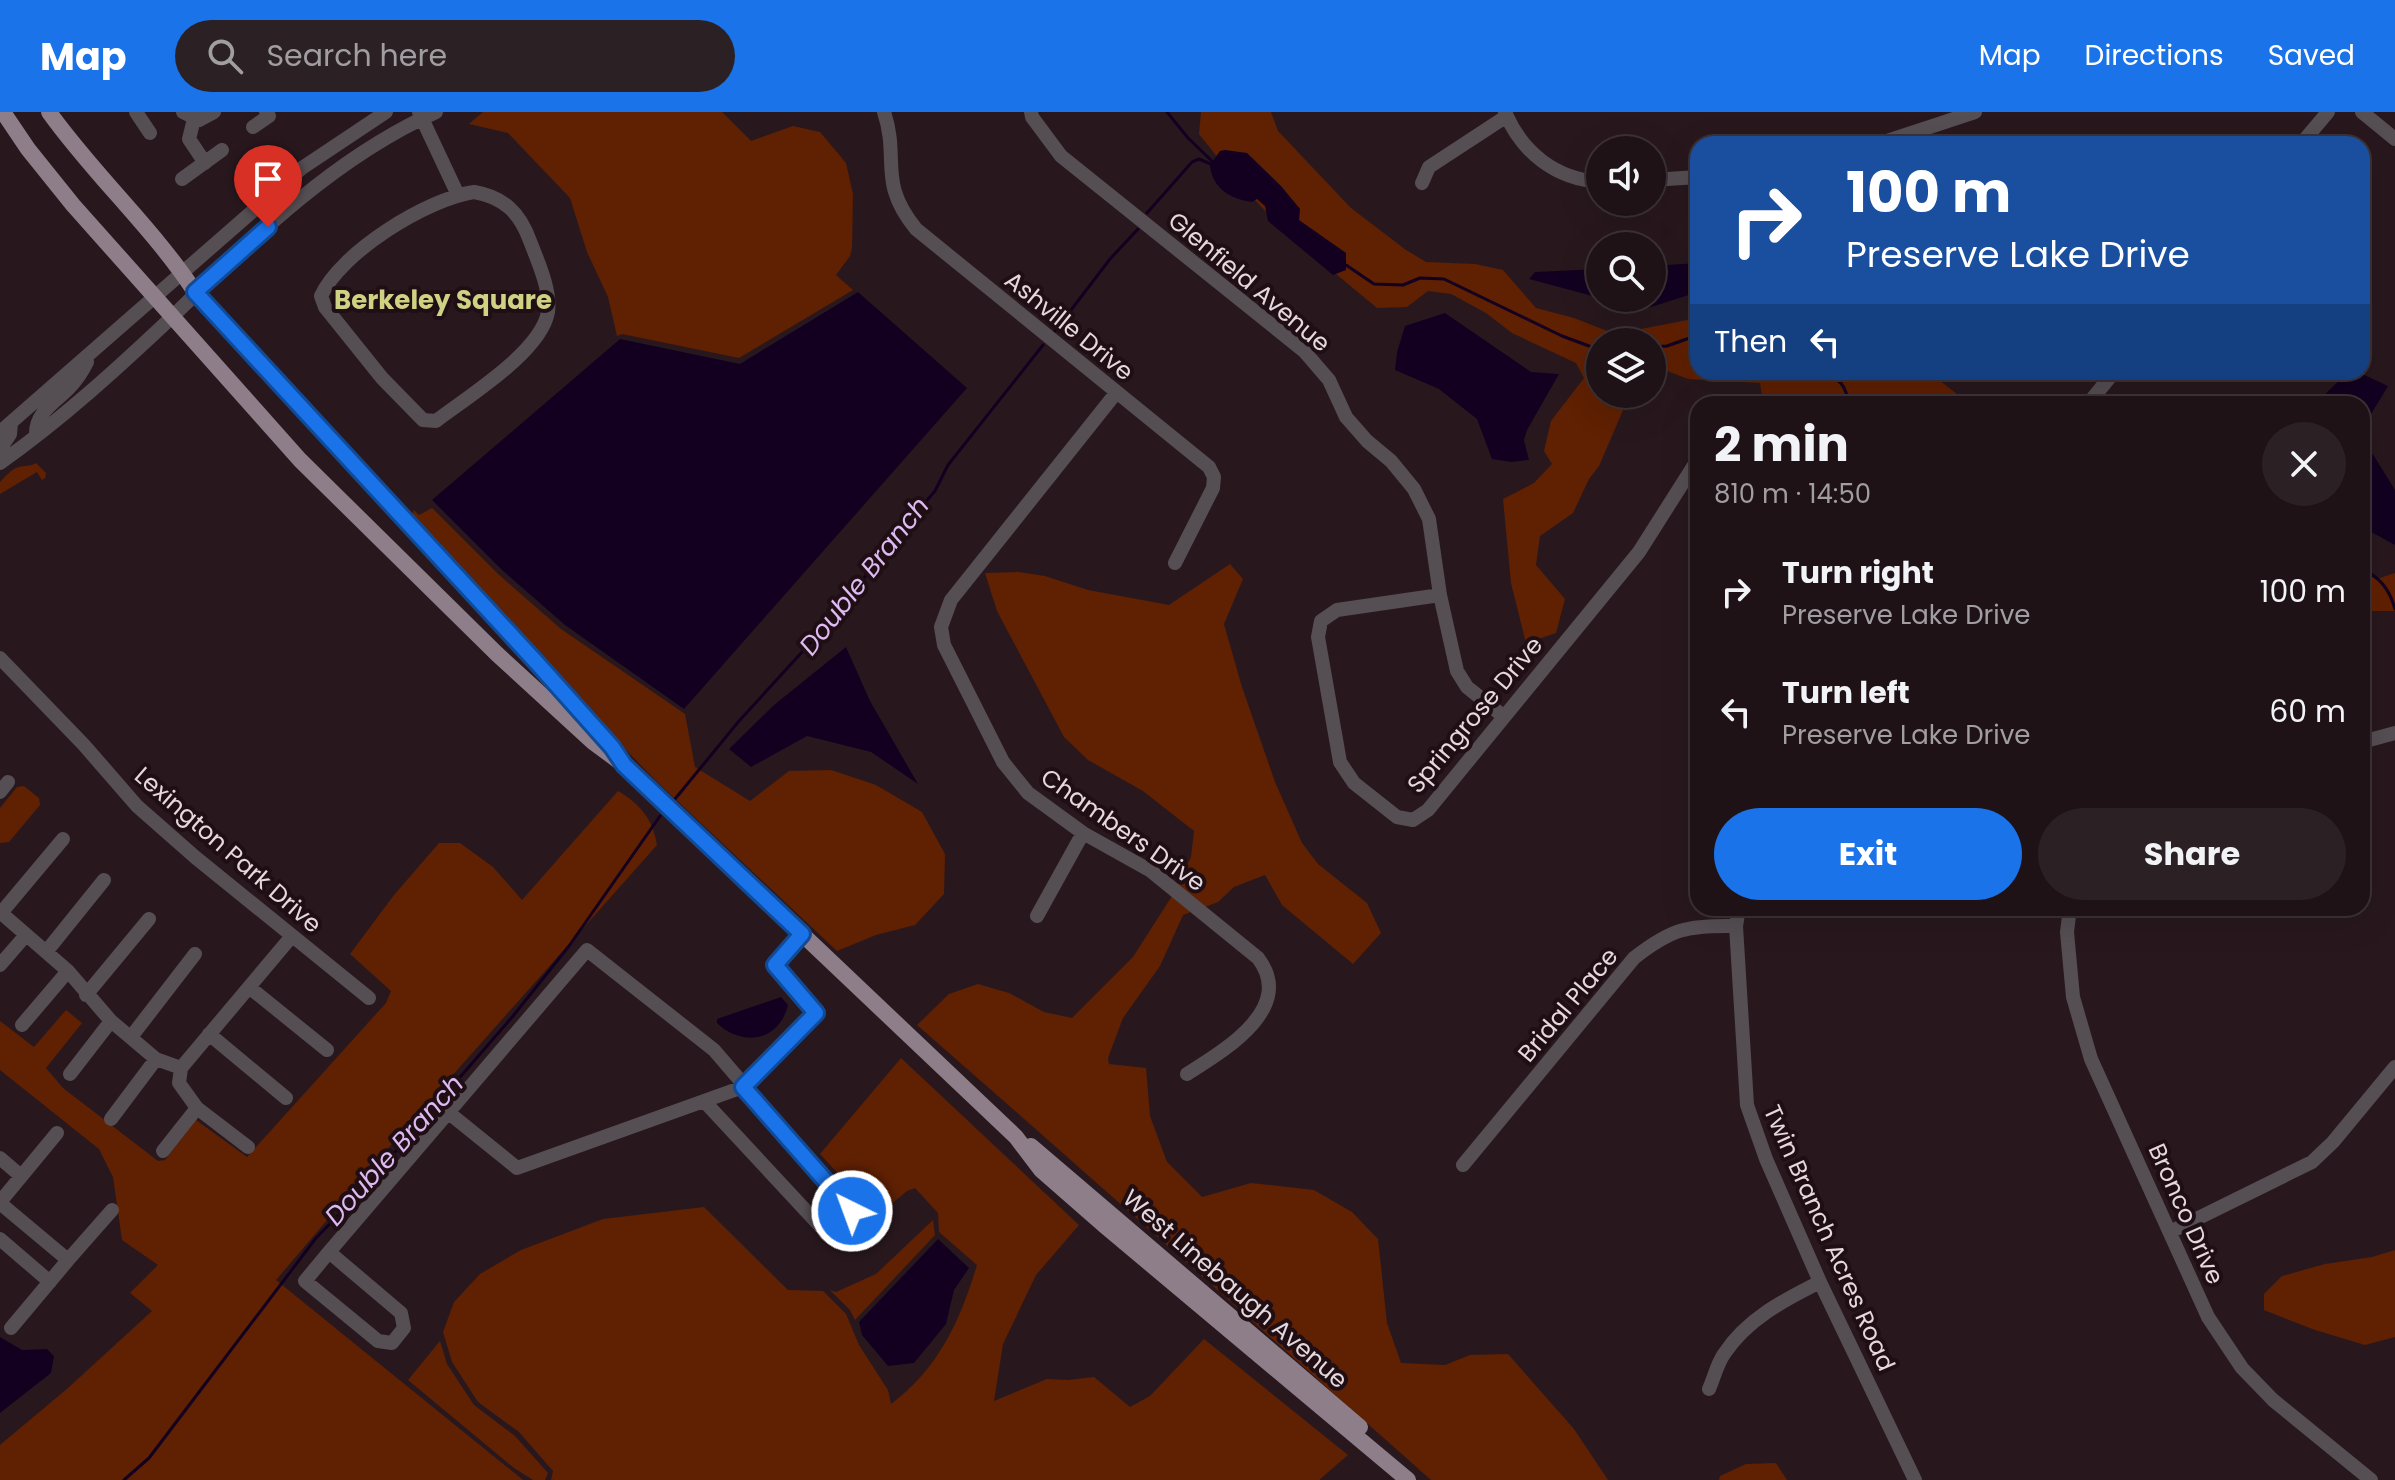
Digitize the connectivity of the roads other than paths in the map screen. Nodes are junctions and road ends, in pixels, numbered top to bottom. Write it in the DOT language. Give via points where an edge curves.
graph roads {
  1 [pos="3,112"];
  2 [pos="49,112"];
  3 [pos="136,112"];
  4 [pos="214,112"];
  5 [pos="386,112"];
  6 [pos="884,112"];
  7 [pos="1031,112"];
  8 [pos="1975,112"];
  9 [pos="2328,112"];
  10 [pos="2362,112"];
  11 [pos="270,113"];
  12 [pos="425,114"];
  13 [pos="1506,114"];
  14 [pos="189,115"];
  15 [pos="253,127"];
  16 [pos="150,133"];
  17 [pos="1902,136"];
  18 [pos="2308,136"];
  19 [pos="2395,139"];
  20 [pos="222,150"];
  21 [pos="205,163"];
  22 [pos="1690,178"];
  23 [pos="182,179"];
  24 [pos="1666,179"];
  25 [pos="1586,181"];
  26 [pos="1422,183"];
  27 [pos="458,195"];
  28 [pos="182,271"];
  29 [pos="195,292"];
  30 [pos="153,297"];
  31 [pos="172,317"];
  32 [pos="96,348"];
  33 [pos="2108,380"];
  34 [pos="1116,393"];
  35 [pos="2094,396"];
  36 [pos="5,427"];
  37 [pos="36,435"];
  38 [pos="0,449"];
  39 [pos="0,463"];
  40 [pos="1690,472"];
  41 [pos="431,550"];
  42 [pos="1175,563"];
  43 [pos="412,569"];
  44 [pos="1440,595"];
  45 [pos="0,658"];
  46 [pos="1503,716"];
  47 [pos="2395,733"];
  48 [pos="2370,740"];
  49 [pos="624,765"];
  50 [pos="1083,833"];
  51 [pos="63,839"];
  52 [pos="104,880"];
  53 [pos="0,912"];
  54 [pos="1037,916"];
  55 [pos="1738,916"];
  56 [pos="2069,916"];
  57 [pos="149,919"];
  58 [pos="1736,926"];
  59 [pos="802,934"];
  60 [pos="26,935"];
  61 [pos="292,936"];
  62 [pos="46,952"];
  63 [pos="195,954"];
  64 [pos="0,965"];
  65 [pos="68,971"];
  66 [pos="249,987"];
  67 [pos="86,995"];
  68 [pos="369,998"];
  69 [pos="111,1021"];
  70 [pos="22,1025"];
  71 [pos="209,1034"];
  72 [pos="131,1037"];
  73 [pos="327,1050"];
  74 [pos="156,1059"];
  75 [pos="2395,1067"];
  76 [pos="181,1068"];
  77 [pos="70,1074"];
  78 [pos="1187,1074"];
  79 [pos="743,1087"];
  80 [pos="286,1098"];
  81 [pos="704,1101"];
  82 [pos="197,1108"];
  83 [pos="449,1113"];
  84 [pos="111,1119"];
  85 [pos="57,1133"];
  86 [pos="248,1147"];
  87 [pos="163,1151"];
  88 [pos="0,1158"];
  89 [pos="1463,1165"];
  90 [pos="21,1176"];
  91 [pos="0,1203"];
  92 [pos="112,1210"];
  93 [pos="2170,1232"];
  94 [pos="0,1239"];
  95 [pos="329,1252"];
  96 [pos="68,1260"];
  97 [pos="50,1282"];
  98 [pos="1820,1282"];
  99 [pos="1195,1294"];
  100 [pos="11,1328"];
  101 [pos="1709,1389"];
  102 [pos="1408,1480"];
  103 [pos="1421,1480"];
  104 [pos="1915,1480"];
  105 [pos="2371,1480"];
  1 -- 30 [label="main road, West Linebaugh Avenue" via="47,175"];
  2 -- 28 [label="main road, West Linebaugh Avenue"];
  3 -- 16 [label="street"];
  4 -- 14 [label="street" via="205,118"];
  5 -- 28 [label="street" via="302,168"];
  6 -- 34 [label="street, Ashville Drive" via="891,182 916,229"];
  7 -- 44 [label="street, Glenfield Avenue" via="1061,156 1321,370 1346,417 1414,489 1429,519"];
  8 -- 17 [label="street"];
  9 -- 18 [label="street"];
  10 -- 19 [label="street"];
  11 -- 15 [label="street"];
  12 -- 27 [label="street"];
  12 -- 29 [label="street" via="336,171"];
  13 -- 25 [label="street" via="1537,159"];
  13 -- 26 [label="street" via="1429,167"];
  14 -- 21 [label="street" via="190,144"];
  20 -- 21 [label="street"];
  21 -- 23 [label="street"];
  22 -- 24 [label="street"];
  27 -- 27 [label="street" via="489,195 521,220 540,268 548,310 541,333 526,351 430,423 382,378 321,296 358,253 393,226"];
  28 -- 29 [label="main road, West Linebaugh Avenue"];
  28 -- 30 [label="street"];
  29 -- 31 [label="street"];
  29 -- 41 [label="main road, West Linebaugh Avenue"];
  30 -- 31 [label="main road, West Linebaugh Avenue"];
  30 -- 32 [label="street"];
  31 -- 37 [label="street"];
  31 -- 43 [label="main road, West Linebaugh Avenue" via="300,460"];
  32 -- 36 [label="street"];
  32 -- 37 [label="street" via="73,384 39,417"];
  33 -- 35 [label="street"];
  34 -- 42 [label="street, Ashville Drive" via="1189,448 1214,477"];
  34 -- 50 [label="street, Chambers Drive" via="951,600 941,627 944,645 1011,773 1039,802"];
  36 -- 38 [label="street" via="10,434"];
  37 -- 39 [label="street"];
  40 -- 46 [label="street, Springrose Drive" via="1639,552"];
  41 -- 43 [label="main road"];
  41 -- 49 [label="main road, West Linebaugh Avenue"];
  43 -- 49 [label="main road, West Linebaugh Avenue" via="497,654"];
  44 -- 46 [label="street, Glenfield Avenue" via="1457,671 1467,687"];
  44 -- 46 [label="street, Springrose Drive" via="1337,610 1321,621 1318,637 1340,762 1354,783 1397,817 1413,820 1428,810"];
  45 -- 61 [label="street, Lexington Park Drive" via="137,806"];
  47 -- 48 [label="street"];
  49 -- 59 [label="main road, West Linebaugh Avenue"];
  50 -- 54 [label="street"];
  50 -- 78 [label="street, Chambers Drive" via="1151,871 1268,970 1269,1001 1238,1042"];
  51 -- 53 [label="street"];
  52 -- 62 [label="street"];
  53 -- 60 [label="street"];
  55 -- 58 [label="street, Twin Branch Acres Road"];
  56 -- 93 [label="street, Bronco Drive" via="2073,997 2091,1059"];
  57 -- 67 [label="street"];
  58 -- 89 [label="street, Bridal Place" via="1700,925 1661,937 1634,958"];
  58 -- 98 [label="street, Twin Branch Acres Road" via="1747,1105"];
  59 -- 79 [label="street" via="775,965 816,1013"];
  59 -- 99 [label="main road, West Linebaugh Avenue" via="1016,1137 1041,1170"];
  60 -- 62 [label="street"];
  60 -- 64 [label="street"];
  61 -- 66 [label="street"];
  61 -- 68 [label="street, Lexington Park Drive"];
  62 -- 65 [label="street"];
  63 -- 72 [label="street"];
  65 -- 67 [label="street"];
  65 -- 70 [label="street"];
  66 -- 71 [label="street"];
  66 -- 73 [label="street"];
  67 -- 69 [label="street"];
  69 -- 72 [label="street"];
  69 -- 77 [label="street"];
  71 -- 76 [label="street"];
  71 -- 80 [label="street"];
  72 -- 74 [label="street"];
  74 -- 76 [label="street"];
  74 -- 84 [label="street"];
  75 -- 93 [label="street" via="2312,1162"];
  76 -- 82 [label="street" via="179,1083"];
  79 -- 81 [label="street"];
  79 -- 81 [label="street" via="852,1211 837,1233 822,1228"];
  79 -- 83 [label="street" via="714,1050 587,950"];
  81 -- 83 [label="street" via="517,1168"];
  82 -- 86 [label="street"];
  82 -- 87 [label="street"];
  83 -- 95 [label="street"];
  85 -- 90 [label="street"];
  88 -- 90 [label="street"];
  90 -- 91 [label="street"];
  91 -- 96 [label="street"];
  92 -- 96 [label="street"];
  93 -- 105 [label="street, Bronco Drive" via="2208,1317 2242,1368"];
  94 -- 97 [label="street"];
  95 -- 95 [label="street" via="401,1313 404,1328 392,1343 378,1341 305,1281"];
  96 -- 97 [label="street"];
  97 -- 100 [label="street"];
  98 -- 101 [label="street" via="1755,1320 1722,1355"];
  98 -- 104 [label="street, Twin Branch Acres Road"];
  99 -- 102 [label="main road, West Linebaugh Avenue"];
  99 -- 103 [label="main road, West Linebaugh Avenue"];
}
